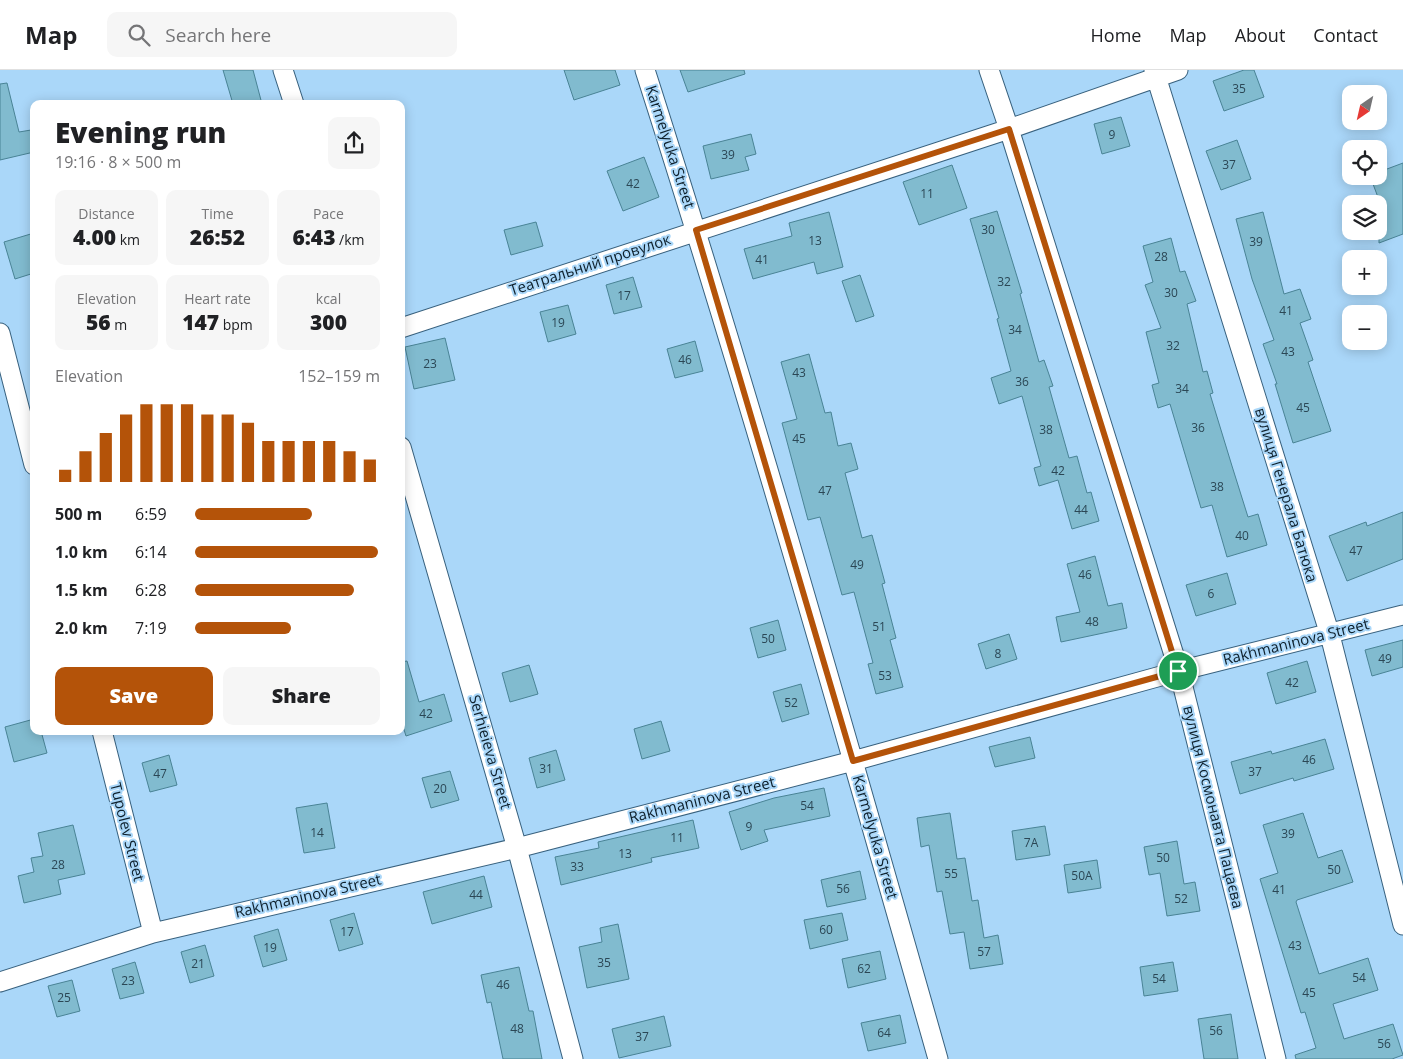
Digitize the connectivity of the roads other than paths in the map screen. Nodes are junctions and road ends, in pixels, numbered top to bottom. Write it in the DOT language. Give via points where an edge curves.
graph roads {
  1 [pos="283,70"];
  2 [pos="645,70"];
  3 [pos="989,70"];
  4 [pos="1178,70"];
  5 [pos="1155,74"];
  6 [pos="293,100"];
  7 [pos="1009,129"];
  8 [pos="696,230"];
  9 [pos="405,327"];
  10 [pos="0,333"];
  11 [pos="30,449"];
  12 [pos="405,461"];
  13 [pos="1403,615"];
  14 [pos="1330,635"];
  15 [pos="1178,671"];
  16 [pos="103,735"];
  17 [pos="853,761"];
  18 [pos="517,848"];
  19 [pos="1403,925"];
  20 [pos="153,933"];
  21 [pos="0,982"];
  22 [pos="573,1059"];
  23 [pos="938,1059"];
  24 [pos="1276,1059"];
  1 -- 6 [label="street"];
  2 -- 8 [label="street, Karmelyuka Street"];
  3 -- 7 [label="street, вулиця Космонавта Пацаєва"];
  4 -- 5 [label="street, Театральний провулок"];
  5 -- 7 [label="street, Театральний провулок"];
  5 -- 14 [label="street, вулиця Генерала Батюка"];
  7 -- 8 [label="street, Театральний провулок"];
  7 -- 15 [label="street, вулиця Космонавта Пацаєва"];
  8 -- 9 [label="street, Театральний провулок"];
  8 -- 17 [label="street, Karmelyuka Street"];
  10 -- 11 [label="street"];
  12 -- 18 [label="street, Serhieieva Street"];
  13 -- 14 [label="street, Rakhmaninova Street"];
  14 -- 15 [label="street, Rakhmaninova Street"];
  14 -- 19 [label="street, вулиця Генерала Батюка"];
  15 -- 17 [label="street, Rakhmaninova Street"];
  15 -- 24 [label="street, вулиця Космонавта Пацаєва"];
  16 -- 20 [label="street, Tupolev Street"];
  17 -- 18 [label="street, Rakhmaninova Street"];
  17 -- 23 [label="street, Karmelyuka Street"];
  18 -- 20 [label="street, Rakhmaninova Street"];
  18 -- 22 [label="street, Serhieieva Street"];
  20 -- 21 [label="street, Rakhmaninova Street"];
}
